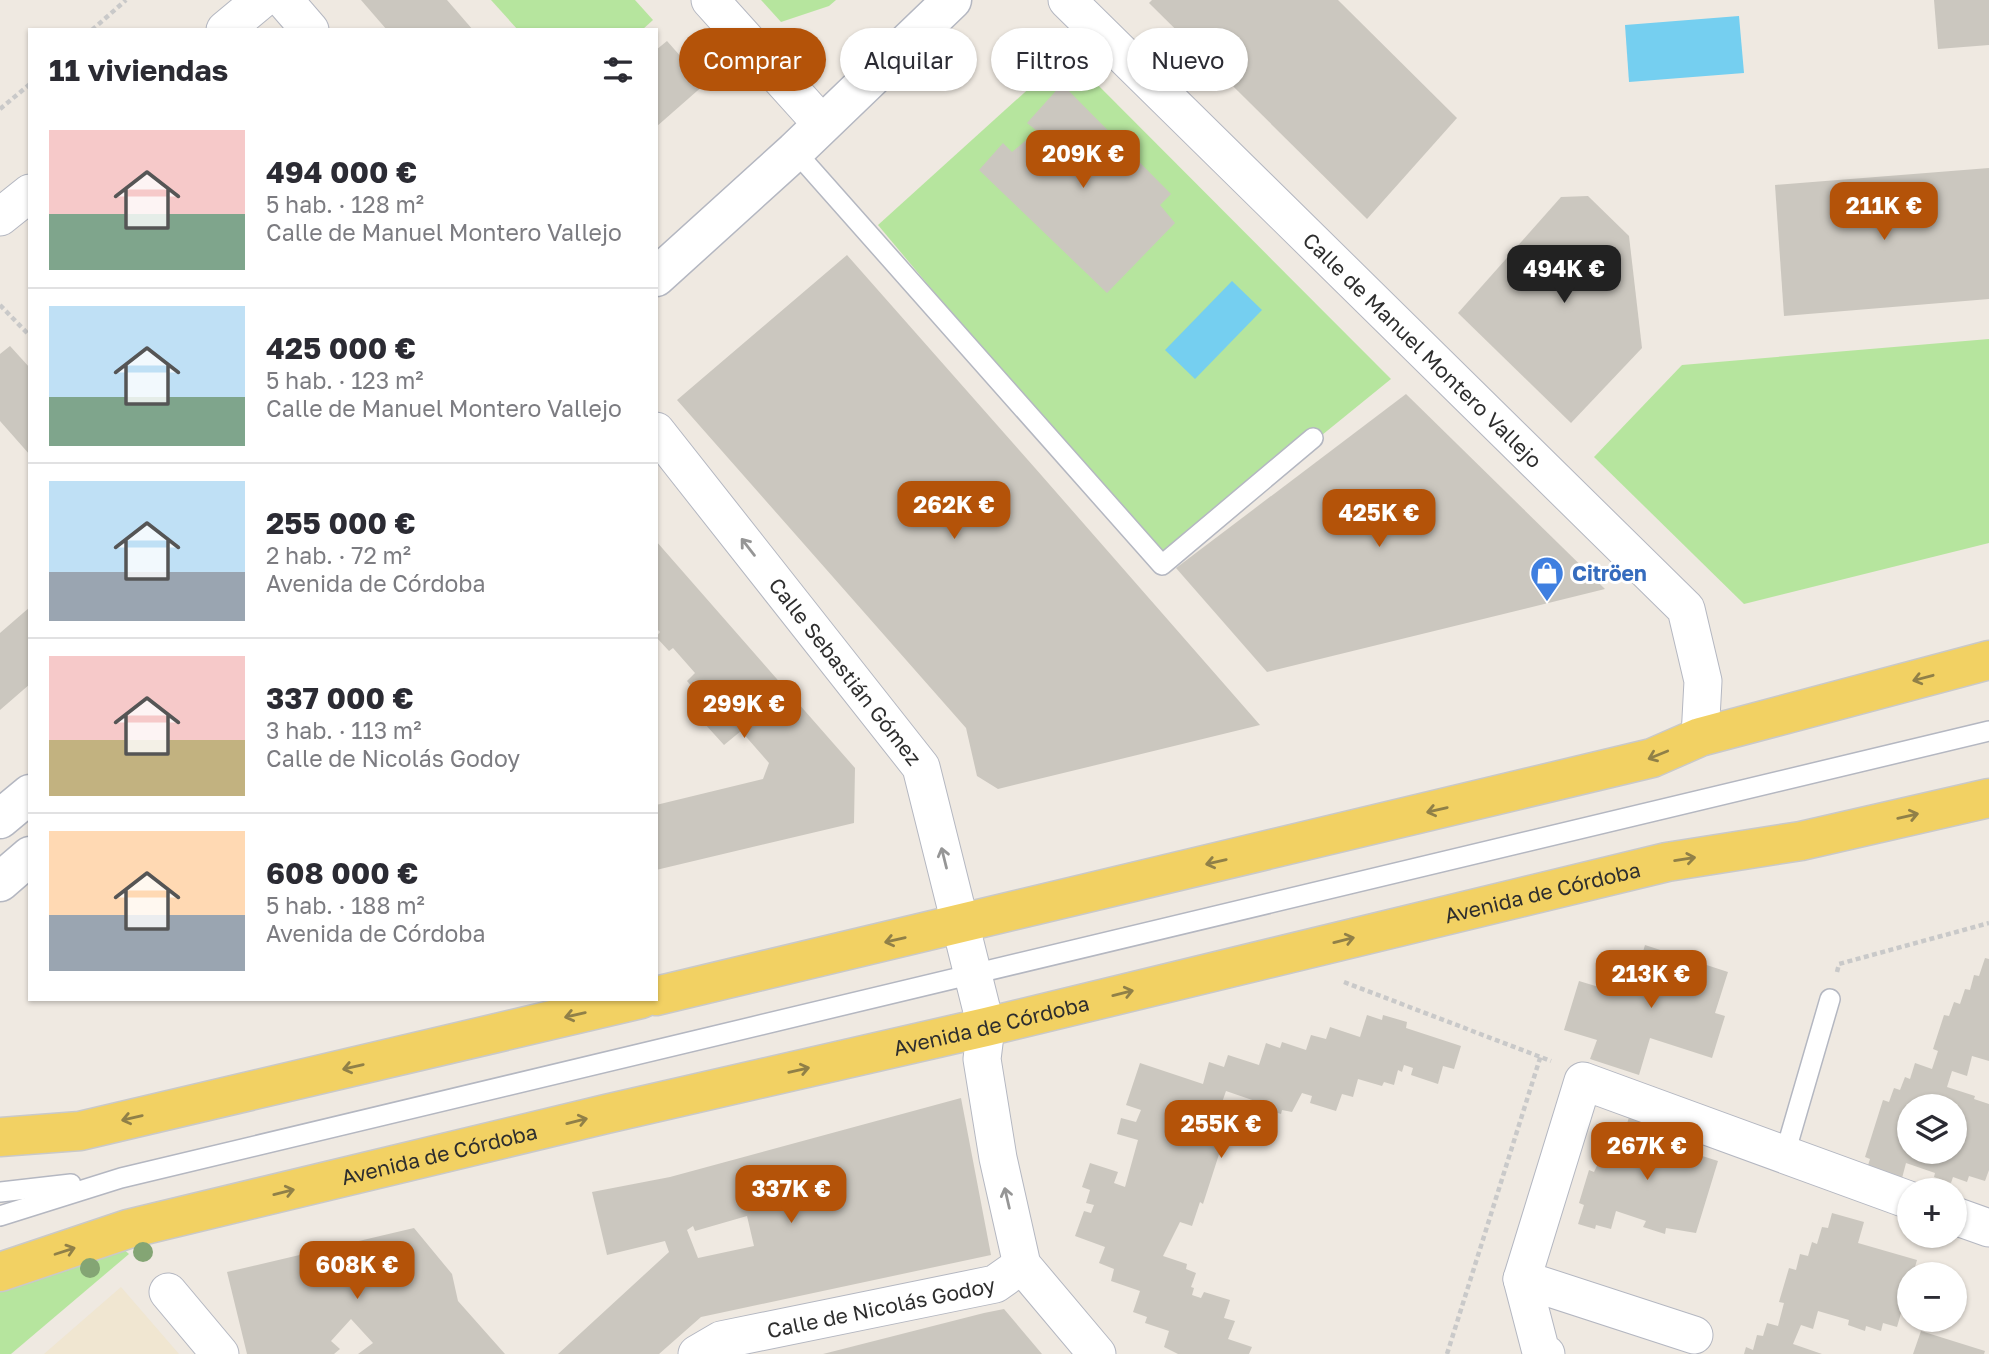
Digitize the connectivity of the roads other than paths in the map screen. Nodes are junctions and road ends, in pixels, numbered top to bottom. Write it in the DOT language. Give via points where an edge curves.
graph roads {
  1 [pos="261,0"];
  2 [pos="284,0"];
  3 [pos="710,0"];
  4 [pos="952,0"];
  5 [pos="1067,0"];
  6 [pos="227,28"];
  7 [pos="308,28"];
  8 [pos="821,123"];
  9 [pos="795,151"];
  10 [pos="28,194"];
  11 [pos="0,217"];
  12 [pos="658,275"];
  13 [pos="658,434"];
  14 [pos="1313,438"];
  15 [pos="1989,660"];
  16 [pos="1989,732"];
  17 [pos="1700,737"];
  18 [pos="28,796"];
  19 [pos="1989,798"];
  20 [pos="0,819"];
  21 [pos="28,858"];
  22 [pos="0,882"];
  23 [pos="961,924"];
  24 [pos="974,973"];
  25 [pos="658,996"];
  26 [pos="1830,999"];
  27 [pos="632,1001"];
  28 [pos="986,1027"];
  29 [pos="0,1137"];
  30 [pos="1784,1157"];
  31 [pos="121,1178"];
  32 [pos="0,1192"];
  33 [pos="1897,1196"];
  34 [pos="0,1216"];
  35 [pos="1967,1220"];
  36 [pos="1989,1228"];
  37 [pos="1022,1265"];
  38 [pos="0,1272"];
  39 [pos="1522,1279"];
  40 [pos="168,1292"];
  41 [pos="1694,1335"];
  42 [pos="713,1349"];
  43 [pos="220,1354"];
  44 [pos="1097,1354"];
  45 [pos="1546,1354"];
  1 -- 6 [label="street"];
  2 -- 7 [label="street"];
  3 -- 8 [label="street"];
  4 -- 8 [label="street"];
  5 -- 17 [label="street, Calle de Manuel Montero Vallejo" via="1686,609 1703,681"];
  8 -- 9 [label="street"];
  9 -- 12 [label="street"];
  9 -- 14 [label="lane" via="1162,565"];
  10 -- 11 [label="street"];
  23 -- 13 [label="street, Calle Sebastián Gómez, one-way" via="921,767"];
  15 -- 17 [label="main road, one-way"];
  16 -- 24 [label="lane"];
  17 -- 23 [label="main road, one-way" via="1652,758"];
  18 -- 20 [label="street"];
  28 -- 19 [label="main road, Avenida de Córdoba, one-way" via="1667,862 1801,841"];
  21 -- 22 [label="street"];
  23 -- 24 [label="street, Calle Sebastián Gómez"];
  23 -- 25 [label="main road, one-way"];
  24 -- 28 [label="street, Calle Sebastián Gómez"];
  24 -- 31 [label="lane"];
  26 -- 30 [label="lane"];
  27 -- 29 [label="main road, one-way" via="80,1130"];
  37 -- 28 [label="street, Calle Sebastián Gómez, one-way" via="982,1059"];
  38 -- 28 [label="main road, Avenida de Córdoba, one-way" via="141,1226"];
  30 -- 33 [label="street"];
  30 -- 39 [label="street" via="1583,1081"];
  31 -- 32 [label="lane"];
  31 -- 34 [label="lane"];
  35 -- 36 [label="street"];
  37 -- 42 [label="street, Calle de Nicolás Godoy" via="995,1284"];
  37 -- 44 [label="street"];
  39 -- 41 [label="street"];
  39 -- 45 [label="street" via="1541,1352"];
  40 -- 43 [label="street"];
}
